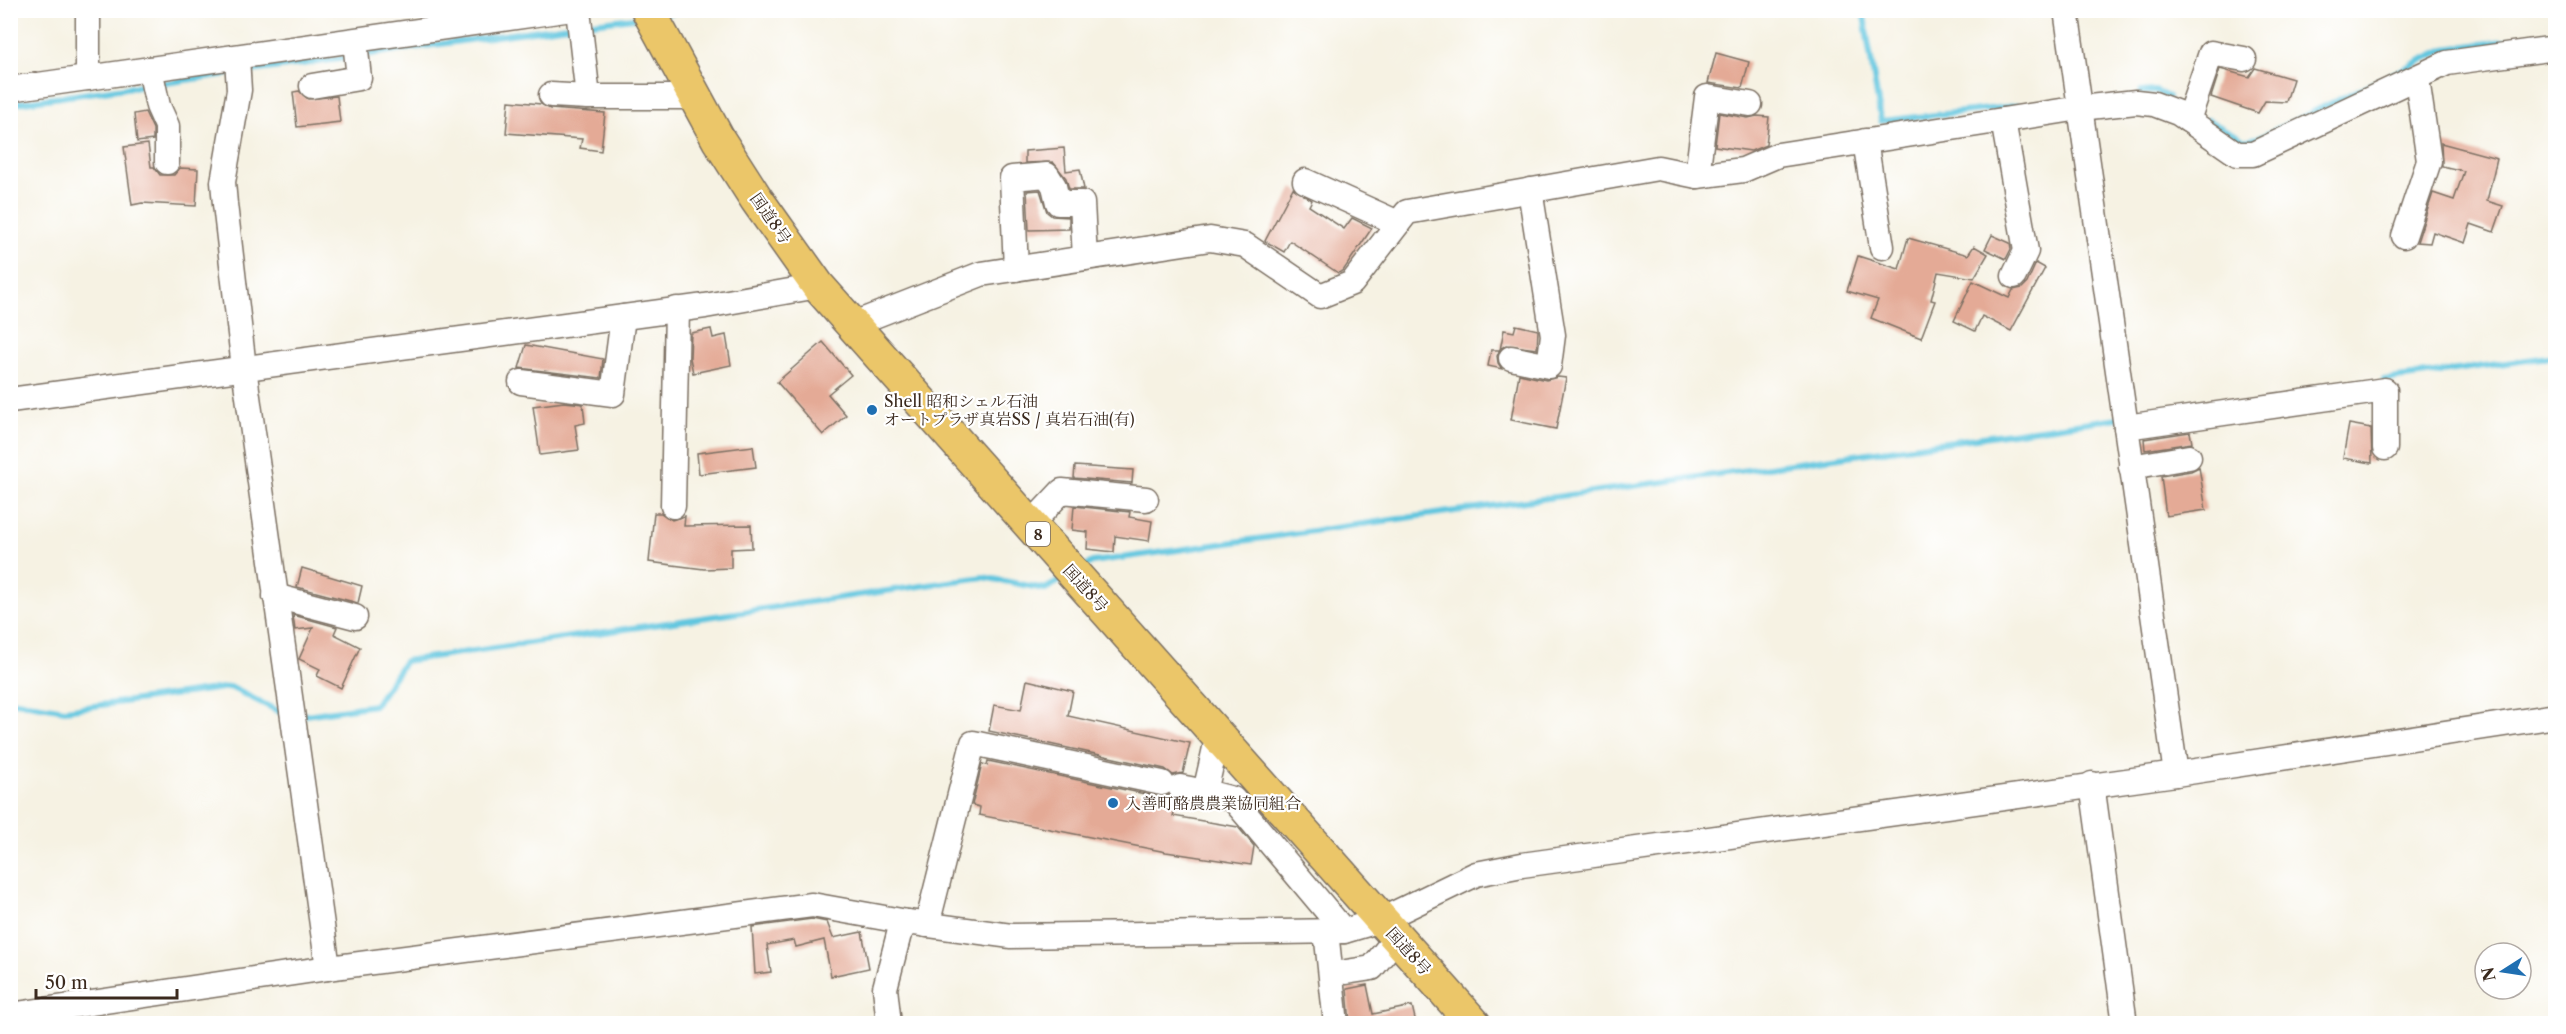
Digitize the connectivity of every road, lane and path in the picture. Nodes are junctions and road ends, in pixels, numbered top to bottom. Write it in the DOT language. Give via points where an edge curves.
graph roads {
  1 [pos="88,10"];
  2 [pos="578,10"];
  3 [pos="648,10"];
  4 [pos="2066,10"];
  5 [pos="552,11"];
  6 [pos="355,40"];
  7 [pos="2556,48"];
  8 [pos="237,58"];
  9 [pos="2244,59"];
  10 [pos="150,69"];
  11 [pos="88,78"];
  12 [pos="2417,79"];
  13 [pos="312,86"];
  14 [pos="10,89"];
  15 [pos="551,95"];
  16 [pos="588,97"];
  17 [pos="694,97"];
  18 [pos="1750,104"];
  19 [pos="2080,108"];
  20 [pos="2003,120"];
  21 [pos="2188,120"];
  22 [pos="1865,141"];
  23 [pos="167,162"];
  24 [pos="1697,176"];
  25 [pos="1305,181"];
  26 [pos="1530,190"];
  27 [pos="1398,223"];
  28 [pos="2404,236"];
  29 [pos="1882,247"];
  30 [pos="1085,258"];
  31 [pos="1016,269"];
  32 [pos="2014,276"];
  33 [pos="818,286"];
  34 [pos="677,309"];
  35 [pos="623,317"];
  36 [pos="851,325"];
  37 [pos="1511,358"];
  38 [pos="243,368"];
  39 [pos="521,382"];
  40 [pos="10,400"];
  41 [pos="2126,427"];
  42 [pos="2385,448"];
  43 [pos="2189,457"];
  44 [pos="2132,467"];
  45 [pos="1146,499"];
  46 [pos="673,506"];
  47 [pos="1030,525"];
  48 [pos="275,596"];
  49 [pos="355,617"];
  50 [pos="2556,716"];
  51 [pos="1218,735"];
  52 [pos="2176,774"];
  53 [pos="2092,784"];
  54 [pos="1205,792"];
  55 [pos="917,924"];
  56 [pos="1389,929"];
  57 [pos="1335,931"];
  58 [pos="328,968"];
  59 [pos="1346,972"];
  60 [pos="10,1015"];
  61 [pos="889,1023"];
  62 [pos="1336,1023"];
  63 [pos="1474,1023"];
  64 [pos="2125,1023"];
  1 -- 11 [label="street"];
  2 -- 16 [label="street"];
  3 -- 17 [label="highway, 国道8号 / 8"];
  4 -- 19 [label="street"];
  5 -- 6 [label="street"];
  6 -- 8 [label="street"];
  6 -- 13 [label="street" via="359,78"];
  7 -- 12 [label="street" via="2447,63"];
  8 -- 10 [label="street"];
  8 -- 38 [label="street" via="239,90 223,182"];
  9 -- 21 [label="street" via="2211,53"];
  10 -- 11 [label="street"];
  10 -- 23 [label="street" via="167,126"];
  11 -- 14 [label="street"];
  12 -- 21 [label="street" via="2253,154 2237,154"];
  12 -- 28 [label="street" via="2429,161"];
  15 -- 16 [label="street"];
  16 -- 17 [label="street"];
  17 -- 33 [label="highway, 国道8号 / 8" via="757,200"];
  18 -- 24 [label="street" via="1707,97"];
  19 -- 20 [label="street"];
  19 -- 21 [label="street" via="2154,104"];
  19 -- 41 [label="street"];
  20 -- 22 [label="street"];
  20 -- 32 [label="street" via="2026,251"];
  22 -- 24 [label="street" via="1778,154 1743,170"];
  22 -- 29 [label="street"];
  24 -- 26 [label="street" via="1658,168"];
  25 -- 27 [label="street"];
  26 -- 27 [label="street" via="1407,212"];
  26 -- 37 [label="street" via="1553,335 1549,366"];
  27 -- 30 [label="street" via="1352,283 1320,296 1245,245 1210,239"];
  30 -- 31 [label="street"];
  30 -- 31 [label="street" via="1082,203 1058,203 1047,175 1012,178"];
  31 -- 36 [label="street" via="981,274"];
  33 -- 34 [label="street"];
  33 -- 36 [label="highway, 国道8号 / 8"];
  34 -- 35 [label="street"];
  34 -- 46 [label="street"];
  35 -- 38 [label="street"];
  35 -- 39 [label="street" via="614,394"];
  36 -- 47 [label="highway, 国道8号 / 8"];
  38 -- 40 [label="street"];
  38 -- 48 [label="street"];
  41 -- 42 [label="street" via="2385,390"];
  41 -- 44 [label="street"];
  43 -- 44 [label="street"];
  44 -- 52 [label="street"];
  45 -- 47 [label="street" via="1062,491"];
  47 -- 51 [label="highway, 国道8号 / 8"];
  48 -- 49 [label="street"];
  48 -- 58 [label="street"];
  50 -- 52 [label="street"];
  51 -- 54 [label="street"];
  51 -- 56 [label="highway, 国道8号 / 8"];
  52 -- 53 [label="street"];
  53 -- 56 [label="street" via="1522,864 1476,874"];
  53 -- 64 [label="street"];
  54 -- 55 [label="street" via="973,743"];
  54 -- 57 [label="street" via="1233,799"];
  55 -- 57 [label="street" via="1011,936"];
  55 -- 58 [label="street" via="812,905"];
  55 -- 61 [label="street" via="898,934 885,988"];
  56 -- 57 [label="street"];
  56 -- 59 [label="street" via="1372,968"];
  56 -- 63 [label="highway, 国道8号 / 8"];
  57 -- 62 [label="street"];
  58 -- 60 [label="street"];
}
